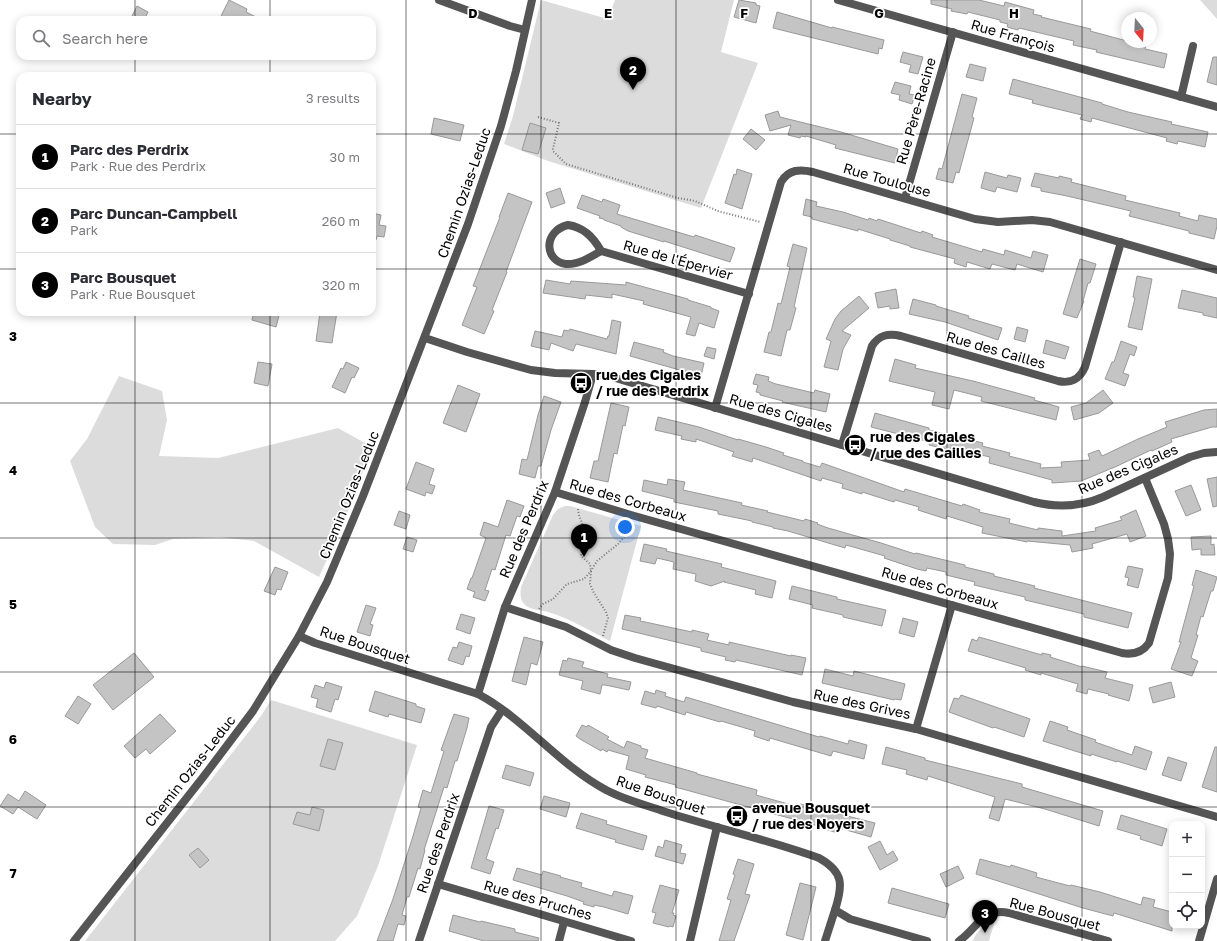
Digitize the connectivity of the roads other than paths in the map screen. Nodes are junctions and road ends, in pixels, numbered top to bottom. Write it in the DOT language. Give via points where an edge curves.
graph roads {
  1 [pos="439,0"];
  2 [pos="532,0"];
  3 [pos="838,0"];
  4 [pos="526,30"];
  5 [pos="953,32"];
  6 [pos="1193,46"];
  7 [pos="1181,96"];
  8 [pos="1217,107"];
  9 [pos="905,198"];
  10 [pos="1121,242"];
  11 [pos="601,251"];
  12 [pos="1217,270"];
  13 [pos="749,294"];
  14 [pos="425,338"];
  15 [pos="593,374"];
  16 [pos="715,408"];
  17 [pos="842,445"];
  18 [pos="1217,452"];
  19 [pos="1145,478"];
  20 [pos="555,492"];
  21 [pos="952,605"];
  22 [pos="505,607"];
  23 [pos="299,636"];
  24 [pos="478,694"];
  25 [pos="502,710"];
  26 [pos="916,729"];
  27 [pos="1217,817"];
  28 [pos="717,827"];
  29 [pos="1217,879"];
  30 [pos="438,884"];
  31 [pos="835,910"];
  32 [pos="564,922"];
  33 [pos="74,941"];
  34 [pos="419,941"];
  35 [pos="559,941"];
  36 [pos="631,941"];
  37 [pos="690,941"];
  38 [pos="825,941"];
  39 [pos="927,941"];
  40 [pos="959,941"];
  41 [pos="1108,941"];
  42 [pos="1199,941"];
  1 -- 4 [label="street"];
  2 -- 4 [label="street, Chemin Ozias-Leduc"];
  3 -- 5 [label="street, Rue François"];
  4 -- 14 [label="street, Chemin Ozias-Leduc" via="489,163"];
  5 -- 7 [label="street, Rue François"];
  5 -- 9 [label="street, Rue Père-Racine"];
  6 -- 7 [label="street"];
  7 -- 8 [label="street, Rue François"];
  9 -- 10 [label="street, Rue Toulouse" via="975,219 998,222 1040,220"];
  9 -- 13 [label="street, Rue Toulouse" via="813,172 803,170 788,174 781,182"];
  10 -- 12 [label="street, Rue Toulouse"];
  10 -- 17 [label="street, Rue des Cailles" via="1085,367 1076,379 1058,381 901,336 886,335 872,346"];
  11 -- 11 [label="street, Rue de l'Épervier" via="589,234 568,225 555,231 549,244 553,257 566,264 590,258"];
  11 -- 13 [label="street, Rue de l'Épervier"];
  13 -- 16 [label="street, Rue Toulouse"];
  14 -- 15 [label="street, Rue des Cigales" via="531,370"];
  14 -- 23 [label="street, Chemin Ozias-Leduc" via="345,542"];
  15 -- 16 [label="street, Rue des Cigales" via="612,377"];
  15 -- 20 [label="street, Rue des Perdrix"];
  16 -- 17 [label="street, Rue des Cigales"];
  17 -- 19 [label="street, Rue des Cigales" via="1050,505 1073,506 1088,503"];
  18 -- 19 [label="street, Rue des Cigales" via="1190,457"];
  19 -- 21 [label="street, Rue des Corbeaux" via="1164,524 1170,554 1168,578 1149,643 1142,651 1122,653"];
  20 -- 21 [label="street, Rue des Corbeaux"];
  20 -- 22 [label="street, Rue des Perdrix"];
  21 -- 26 [label="street"];
  22 -- 24 [label="street, Rue des Perdrix"];
  22 -- 26 [label="street, Rue des Grives" via="566,627 600,645 635,658 775,698"];
  23 -- 24 [label="street, Rue Bousquet"];
  23 -- 33 [label="street, Chemin Ozias-Leduc" via="238,733"];
  24 -- 25 [label="street, Rue Bousquet"];
  25 -- 28 [label="street, Rue Bousquet" via="563,760 604,789"];
  25 -- 30 [label="street, Rue des Perdrix" via="491,727"];
  26 -- 27 [label="street, Rue des Grives"];
  28 -- 31 [label="street, Rue Bousquet" via="809,854 829,864 838,874 840,882 841,891"];
  28 -- 37 [label="street"];
  29 -- 42 [label="street"];
  30 -- 32 [label="street, Rue des Pruches"];
  30 -- 34 [label="street, Rue des Perdrix"];
  31 -- 38 [label="street, Rue Bousquet"];
  31 -- 39 [label="street" via="850,919"];
  32 -- 35 [label="street"];
  32 -- 36 [label="street, Rue des Pruches"];
  40 -- 41 [label="street, Rue Bousquet" via="982,919 1001,912"];
}
